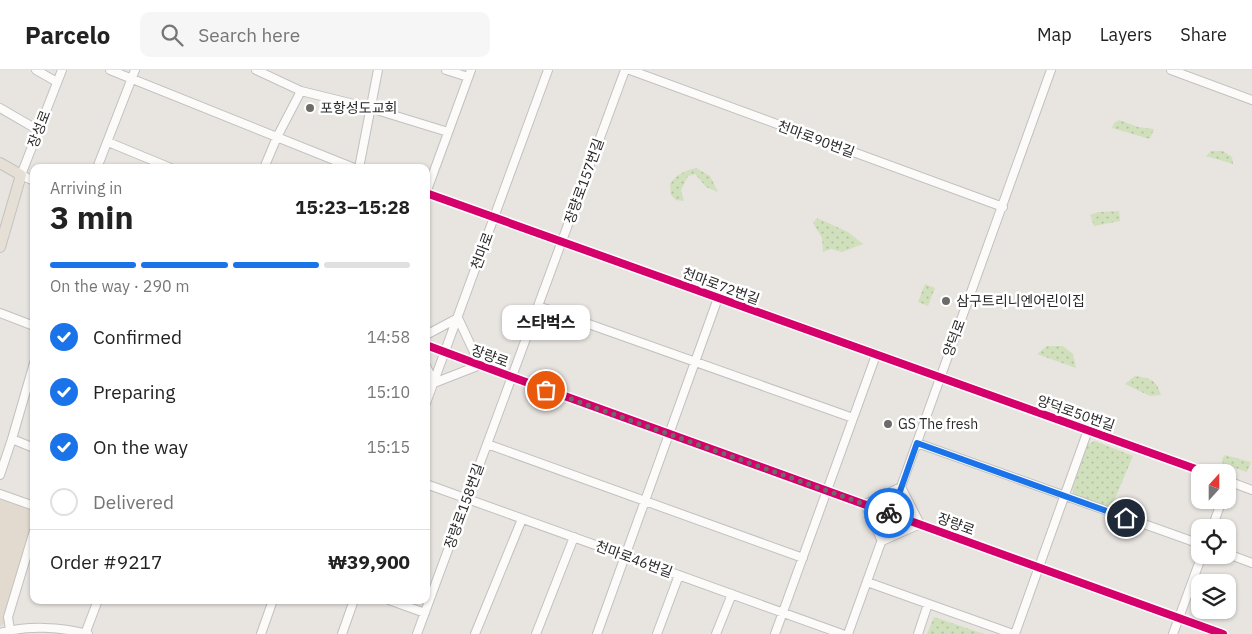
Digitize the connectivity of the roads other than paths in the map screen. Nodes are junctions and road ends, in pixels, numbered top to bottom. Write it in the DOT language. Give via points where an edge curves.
graph roads {
  1 [pos="36,70"];
  2 [pos="62,70"];
  3 [pos="110,70"];
  4 [pos="135,70"];
  5 [pos="256,70"];
  6 [pos="378,70"];
  7 [pos="446,70"];
  8 [pos="548,70"];
  9 [pos="625,70"];
  10 [pos="630,70"];
  11 [pos="1051,70"];
  12 [pos="1171,70"];
  13 [pos="470,73"];
  14 [pos="131,79"];
  15 [pos="57,82"];
  16 [pos="301,91"];
  17 [pos="1252,100"];
  18 [pos="0,108"];
  19 [pos="370,108"];
  20 [pos="38,130"];
  21 [pos="448,132"];
  22 [pos="277,137"];
  23 [pos="108,142"];
  24 [pos="0,163"];
  25 [pos="99,164"];
  26 [pos="161,164"];
  27 [pos="266,164"];
  28 [pos="344,164"];
  29 [pos="360,164"];
  30 [pos="21,175"];
  31 [pos="30,179"];
  32 [pos="430,182"];
  33 [pos="430,194"];
  34 [pos="1003,206"];
  35 [pos="494,218"];
  36 [pos="562,242"];
  37 [pos="0,247"];
  38 [pos="718,298"];
  39 [pos="538,306"];
  40 [pos="0,313"];
  41 [pos="458,318"];
  42 [pos="30,324"];
  43 [pos="430,333"];
  44 [pos="430,346"];
  45 [pos="445,352"];
  46 [pos="876,355"];
  47 [pos="695,362"];
  48 [pos="480,365"];
  49 [pos="430,374"];
  50 [pos="512,377"];
  51 [pos="939,378"];
  52 [pos="434,383"];
  53 [pos="30,387"];
  54 [pos="430,393"];
  55 [pos="853,418"];
  56 [pos="1088,430"];
  57 [pos="668,434"];
  58 [pos="12,439"];
  59 [pos="917,443"];
  60 [pos="487,444"];
  61 [pos="30,446"];
  62 [pos="1191,467"];
  63 [pos="0,475"];
  64 [pos="430,485"];
  65 [pos="1236,485"];
  66 [pos="901,487"];
  67 [pos="827,490"];
  68 [pos="1252,490"];
  69 [pos="0,494"];
  70 [pos="1064,496"];
  71 [pos="467,499"];
  72 [pos="644,501"];
  73 [pos="865,504"];
  74 [pos="30,505"];
  75 [pos="892,514"];
  76 [pos="522,519"];
  77 [pos="920,524"];
  78 [pos="574,537"];
  79 [pos="882,541"];
  80 [pos="1191,541"];
  81 [pos="30,544"];
  82 [pos="625,556"];
  83 [pos="1236,557"];
  84 [pos="803,558"];
  85 [pos="1252,563"];
  86 [pos="1199,564"];
  87 [pos="1040,569"];
  88 [pos="680,575"];
  89 [pos="867,582"];
  90 [pos="732,594"];
  91 [pos="430,599"];
  92 [pos="97,604"];
  93 [pos="272,604"];
  94 [pos="353,604"];
  95 [pos="400,604"];
  96 [pos="428,604"];
  97 [pos="928,604"];
  98 [pos="425,613"];
  99 [pos="783,613"];
  100 [pos="1179,618"];
  101 [pos="10,630"];
  102 [pos="30,631"];
  103 [pos="0,633"];
  104 [pos="86,634"];
  105 [pos="261,634"];
  106 [pos="342,634"];
  107 [pos="417,634"];
  108 [pos="476,634"];
  109 [pos="536,634"];
  110 [pos="597,634"];
  111 [pos="657,634"];
  112 [pos="716,634"];
  113 [pos="775,634"];
  114 [pos="842,634"];
  115 [pos="848,634"];
  116 [pos="918,634"];
  117 [pos="1014,634"];
  118 [pos="1173,634"];
  119 [pos="1223,634"];
  1 -- 15 [label="street"];
  2 -- 15 [label="street, 장성로"];
  3 -- 14 [label="street"];
  4 -- 14 [label="street"];
  5 -- 16 [label="street"];
  6 -- 19 [label="street"];
  7 -- 13 [label="street"];
  8 -- 35 [label="street, 천마로"];
  9 -- 36 [label="street, 장량로157번길"];
  10 -- 34 [label="street, 천마로90번길"];
  11 -- 34 [label="street, 양덕로"];
  12 -- 17 [label="street"];
  13 -- 21 [label="street"];
  14 -- 22 [label="street"];
  14 -- 23 [label="street"];
  15 -- 20 [label="street, 장성로"];
  16 -- 19 [label="street"];
  16 -- 22 [label="street"];
  18 -- 20 [label="street"];
  19 -- 21 [label="street"];
  19 -- 29 [label="street"];
  20 -- 30 [label="street, 장성로"];
  21 -- 32 [label="street"];
  22 -- 27 [label="street"];
  22 -- 28 [label="street"];
  23 -- 25 [label="street"];
  23 -- 26 [label="street"];
  24 -- 30 [label="main road"];
  30 -- 31 [label="street"];
  30 -- 37 [label="main road, 장성로"];
  33 -- 35 [label="street, 천마로72번길"];
  34 -- 51 [label="street, 양덕로"];
  35 -- 36 [label="street, 천마로72번길"];
  35 -- 41 [label="street, 천마로"];
  36 -- 38 [label="street, 천마로72번길"];
  36 -- 39 [label="street, 장량로157번길"];
  38 -- 46 [label="street, 천마로72번길"];
  38 -- 47 [label="street"];
  39 -- 47 [label="street"];
  39 -- 50 [label="street, 장량로157번길"];
  40 -- 42 [label="street"];
  41 -- 43 [label="street"];
  41 -- 45 [label="street, 천마로"];
  41 -- 48 [label="street"];
  44 -- 45 [label="street, 장량로"];
  45 -- 48 [label="street, 장량로"];
  45 -- 52 [label="street, 천마로"];
  46 -- 51 [label="street, 천마로72번길"];
  46 -- 55 [label="street"];
  47 -- 55 [label="street"];
  47 -- 57 [label="street"];
  48 -- 50 [label="street, 장량로"];
  48 -- 52 [label="street"];
  49 -- 52 [label="street"];
  50 -- 57 [label="street, 장량로"];
  50 -- 60 [label="street, 장량로158번길"];
  51 -- 56 [label="street, 양덕로50번길"];
  51 -- 59 [label="street, 양덕로"];
  52 -- 54 [label="street, 천마로"];
  53 -- 58 [label="street"];
  55 -- 67 [label="street"];
  56 -- 62 [label="street, 양덕로50번길"];
  56 -- 70 [label="street"];
  57 -- 67 [label="street, 장량로"];
  57 -- 72 [label="street"];
  58 -- 61 [label="street"];
  58 -- 63 [label="street"];
  59 -- 66 [label="street, 양덕로"];
  59 -- 70 [label="street"];
  60 -- 71 [label="street, 장량로158번길"];
  60 -- 72 [label="street"];
  64 -- 71 [label="street, 천마로46번길"];
  65 -- 68 [label="street"];
  66 -- 73 [label="street"];
  66 -- 75 [label="street, 양덕로"];
  66 -- 77 [label="street"];
  67 -- 73 [label="street, 장량로"];
  67 -- 84 [label="street"];
  69 -- 74 [label="street"];
  70 -- 80 [label="street"];
  70 -- 87 [label="street"];
  71 -- 76 [label="street, 천마로46번길"];
  71 -- 91 [label="street, 장량로158번길"];
  72 -- 82 [label="street"];
  72 -- 84 [label="street"];
  73 -- 75 [label="street, 장량로"];
  73 -- 79 [label="street"];
  75 -- 77 [label="street, 장량로"];
  75 -- 79 [label="street, 양덕로"];
  76 -- 78 [label="street, 천마로46번길"];
  76 -- 108 [label="street"];
  77 -- 79 [label="street"];
  77 -- 87 [label="street, 장량로"];
  78 -- 82 [label="street, 천마로46번길"];
  78 -- 109 [label="street"];
  79 -- 89 [label="street, 양덕로"];
  81 -- 101 [label="street" via="8,617"];
  82 -- 88 [label="street, 천마로46번길"];
  82 -- 110 [label="street"];
  83 -- 85 [label="street"];
  84 -- 99 [label="street"];
  86 -- 100 [label="street"];
  87 -- 100 [label="street, 장량로"];
  87 -- 117 [label="street"];
  88 -- 90 [label="street, 천마로46번길"];
  88 -- 111 [label="street"];
  89 -- 97 [label="street"];
  89 -- 115 [label="street, 양덕로"];
  90 -- 99 [label="street, 천마로46번길"];
  90 -- 112 [label="street"];
  92 -- 104 [label="street"];
  93 -- 105 [label="street"];
  94 -- 106 [label="street"];
  95 -- 98 [label="street"];
  96 -- 98 [label="street, 장량로158번길"];
  97 -- 116 [label="street"];
  97 -- 117 [label="street"];
  98 -- 107 [label="street, 장량로158번길"];
  99 -- 113 [label="street"];
  99 -- 114 [label="street, 천마로46번길"];
  100 -- 118 [label="street"];
  100 -- 119 [label="street, 장량로"];
  101 -- 102 [label="street"];
  101 -- 103 [label="street"];
  102 -- 104 [label="street" via="69,630"];
}
